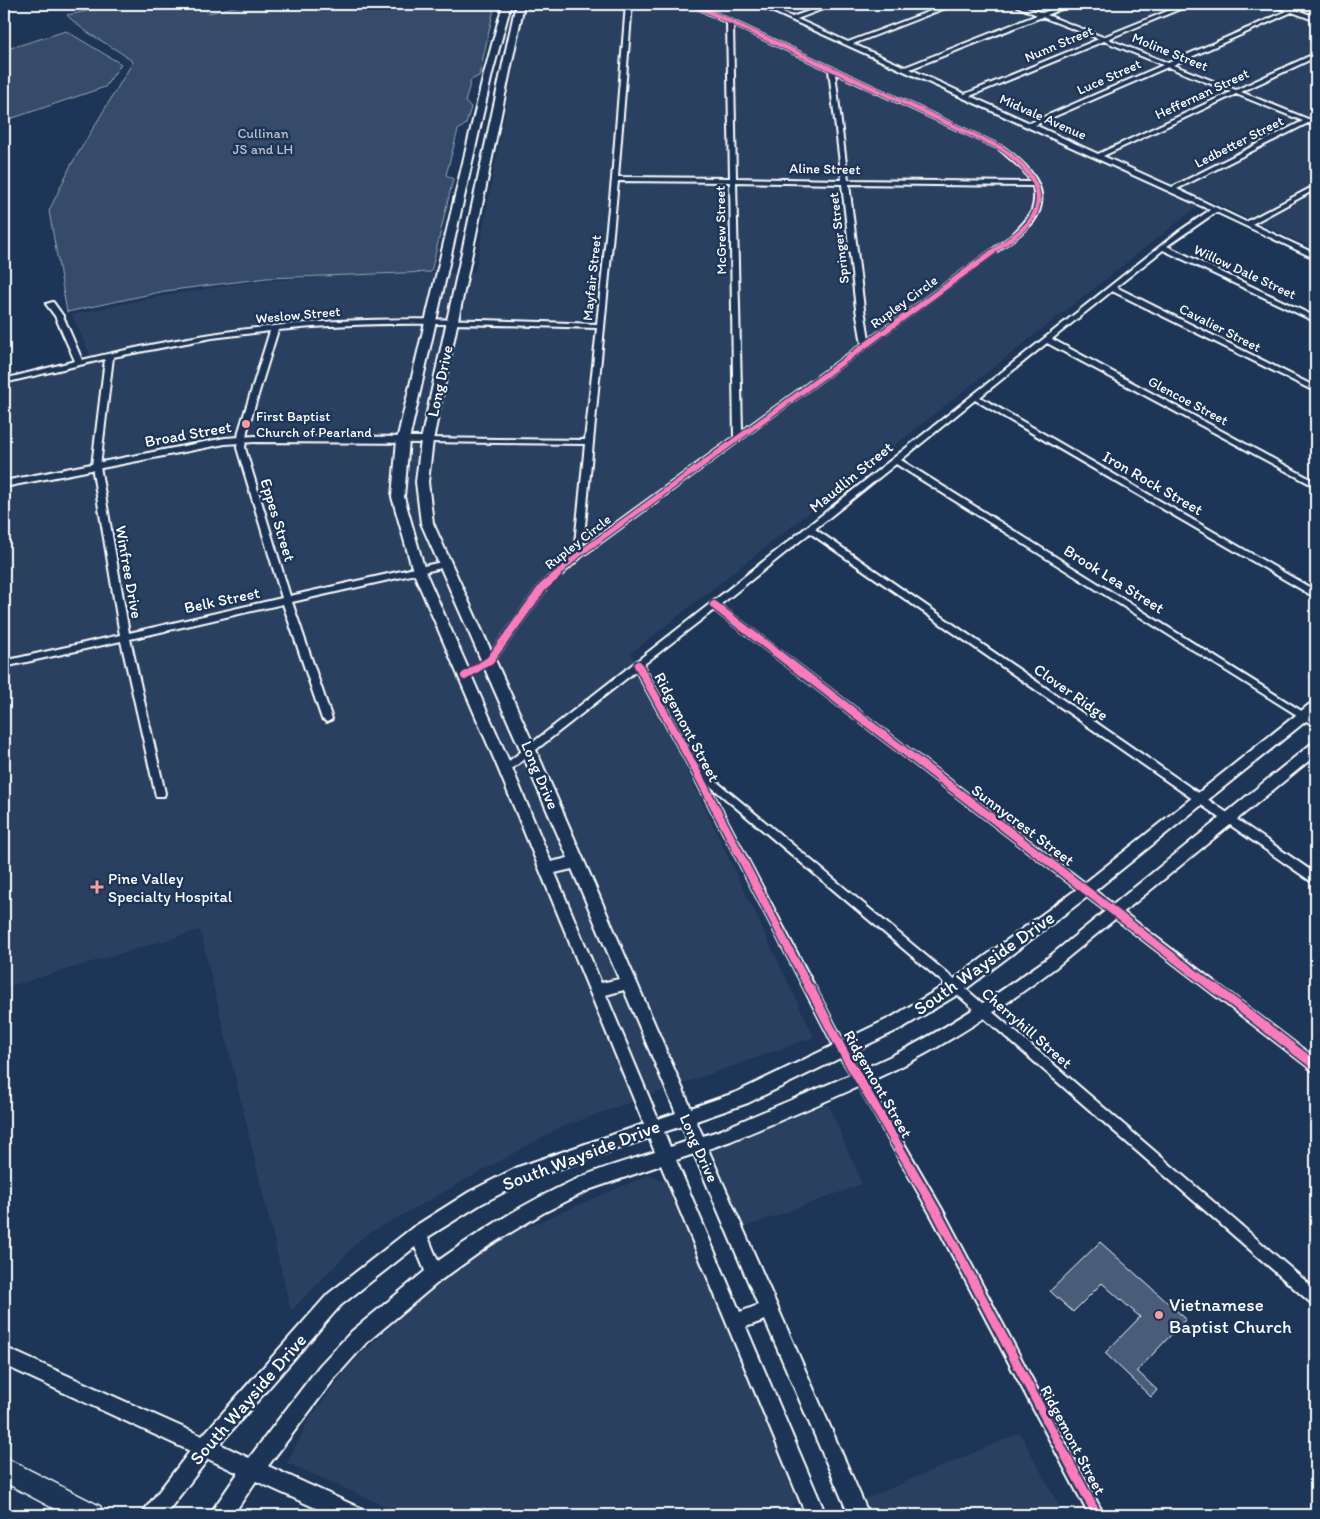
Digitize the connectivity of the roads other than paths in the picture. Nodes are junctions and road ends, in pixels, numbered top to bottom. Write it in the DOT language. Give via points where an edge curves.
graph roads {
  1 [pos="509,4"];
  2 [pos="520,4"];
  3 [pos="629,4"];
  4 [pos="692,4"];
  5 [pos="759,4"];
  6 [pos="833,4"];
  7 [pos="953,4"];
  8 [pos="1015,4"];
  9 [pos="1070,4"];
  10 [pos="1189,4"];
  11 [pos="1274,4"];
  12 [pos="1306,4"];
  13 [pos="1292,10"];
  14 [pos="1042,15"];
  15 [pos="792,19"];
  16 [pos="1316,19"];
  17 [pos="730,21"];
  18 [pos="498,37"];
  19 [pos="512,38"];
  20 [pos="1103,39"];
  21 [pos="848,44"];
  22 [pos="1316,55"];
  23 [pos="1169,65"];
  24 [pos="832,68"];
  25 [pos="905,69"];
  26 [pos="504,73"];
  27 [pos="488,74"];
  28 [pos="1236,92"];
  29 [pos="966,96"];
  30 [pos="479,117"];
  31 [pos="1316,117"];
  32 [pos="495,118"];
  33 [pos="1308,121"];
  34 [pos="1316,124"];
  35 [pos="1030,125"];
  36 [pos="1098,156"];
  37 [pos="468,162"];
  38 [pos="485,162"];
  39 [pos="615,179"];
  40 [pos="732,180"];
  41 [pos="845,182"];
  42 [pos="1035,184"];
  43 [pos="1316,187"];
  44 [pos="1172,189"];
  45 [pos="1216,209"];
  46 [pos="456,216"];
  47 [pos="474,216"];
  48 [pos="1247,224"];
  49 [pos="1163,247"];
  50 [pos="1316,257"];
  51 [pos="444,270"];
  52 [pos="463,270"];
  53 [pos="1112,288"];
  54 [pos="50,304"];
  55 [pos="1316,320"];
  56 [pos="452,322"];
  57 [pos="432,323"];
  58 [pos="600,326"];
  59 [pos="275,328"];
  60 [pos="1048,340"];
  61 [pos="866,344"];
  62 [pos="109,355"];
  63 [pos="79,362"];
  64 [pos="4,381"];
  65 [pos="417,382"];
  66 [pos="439,384"];
  67 [pos="1316,390"];
  68 [pos="975,397"];
  69 [pos="738,439"];
  70 [pos="240,440"];
  71 [pos="403,440"];
  72 [pos="427,440"];
  73 [pos="589,442"];
  74 [pos="896,460"];
  75 [pos="96,466"];
  76 [pos="4,484"];
  77 [pos="1316,485"];
  78 [pos="810,529"];
  79 [pos="578,556"];
  80 [pos="446,564"];
  81 [pos="420,571"];
  82 [pos="1316,594"];
  83 [pos="287,601"];
  84 [pos="714,605"];
  85 [pos="125,636"];
  86 [pos="490,660"];
  87 [pos="4,664"];
  88 [pos="638,665"];
  89 [pos="464,676"];
  90 [pos="1312,715"];
  91 [pos="327,719"];
  92 [pos="1316,748"];
  93 [pos="529,750"];
  94 [pos="693,765"];
  95 [pos="505,768"];
  96 [pos="160,793"];
  97 [pos="1200,799"];
  98 [pos="1229,818"];
  99 [pos="577,862"];
  100 [pos="546,869"];
  101 [pos="1316,879"];
  102 [pos="1086,890"];
  103 [pos="1114,912"];
  104 [pos="628,983"];
  105 [pos="956,988"];
  106 [pos="596,991"];
  107 [pos="981,1010"];
  108 [pos="842,1050"];
  109 [pos="1316,1066"];
  110 [pos="860,1078"];
  111 [pos="686,1117"];
  112 [pos="655,1127"];
  113 [pos="697,1144"];
  114 [pos="667,1156"];
  115 [pos="418,1234"];
  116 [pos="435,1274"];
  117 [pos="1316,1298"];
  118 [pos="770,1309"];
  119 [pos="736,1322"];
  120 [pos="4,1356"];
  121 [pos="205,1447"];
  122 [pos="4,1469"];
  123 [pos="253,1469"];
  124 [pos="91,1515"];
  125 [pos="153,1515"];
  126 [pos="221,1515"];
  127 [pos="354,1515"];
  128 [pos="816,1515"];
  129 [pos="859,1515"];
  130 [pos="1097,1515"];
  1 -- 2 [label="main road"];
  1 -- 18 [label="main road, Long Drive"];
  2 -- 19 [label="main road, Long Drive"];
  3 -- 39 [label="street, Mayfair Street"];
  4 -- 17 [label="street, Rupley Circle"];
  5 -- 15 [label="street, Midvale Avenue"];
  6 -- 15 [label="street"];
  7 -- 21 [label="street"];
  8 -- 14 [label="street, Moline Street"];
  9 -- 14 [label="street"];
  10 -- 20 [label="street, Nunn Street"];
  11 -- 13 [label="street"];
  12 -- 13 [label="street, Luce Street"];
  13 -- 16 [label="street"];
  13 -- 23 [label="street, Luce Street"];
  14 -- 20 [label="street, Moline Street"];
  14 -- 25 [label="street"];
  15 -- 21 [label="street, Midvale Avenue"];
  17 -- 24 [label="street, Rupley Circle"];
  17 -- 40 [label="street, McGrew Street"];
  18 -- 19 [label="main road"];
  18 -- 27 [label="main road, Long Drive"];
  19 -- 26 [label="main road, Long Drive"];
  20 -- 23 [label="street, Moline Street"];
  20 -- 29 [label="street, Nunn Street"];
  21 -- 25 [label="street, Midvale Avenue"];
  22 -- 28 [label="street, Heffernan Street"];
  23 -- 28 [label="street, Moline Street"];
  23 -- 35 [label="street, Luce Street"];
  24 -- 41 [label="street, Springer Street"];
  24 -- 42 [label="street, Rupley Circle" via="1001,148 1022,163"];
  25 -- 29 [label="street, Midvale Avenue"];
  26 -- 27 [label="main road"];
  26 -- 32 [label="main road, Long Drive"];
  27 -- 30 [label="main road, Long Drive"];
  28 -- 33 [label="street, Moline Street"];
  28 -- 36 [label="street, Heffernan Street"];
  29 -- 35 [label="street, Midvale Avenue"];
  30 -- 32 [label="main road"];
  30 -- 37 [label="main road, Long Drive"];
  31 -- 33 [label="street, Ledbetter Street"];
  32 -- 38 [label="main road, Long Drive"];
  33 -- 34 [label="street, Moline Street"];
  33 -- 44 [label="street, Ledbetter Street"];
  35 -- 36 [label="street, Midvale Avenue"];
  36 -- 44 [label="street, Midvale Avenue"];
  37 -- 38 [label="main road"];
  37 -- 46 [label="main road, Long Drive"];
  38 -- 47 [label="main road, Long Drive"];
  39 -- 40 [label="street, Aline Street"];
  39 -- 58 [label="street, Mayfair Street"];
  40 -- 41 [label="street, Aline Street"];
  40 -- 69 [label="street, McGrew Street"];
  41 -- 42 [label="street, Aline Street"];
  41 -- 61 [label="street, Springer Street"];
  42 -- 61 [label="street, Rupley Circle" via="1039,202 1032,219 1013,237"];
  43 -- 48 [label="street"];
  44 -- 45 [label="street, Midvale Avenue"];
  45 -- 48 [label="street, Midvale Avenue"];
  45 -- 49 [label="street, Maudlin Street"];
  46 -- 47 [label="main road"];
  46 -- 51 [label="main road, Long Drive"];
  47 -- 52 [label="main road, Long Drive"];
  48 -- 50 [label="street, Midvale Avenue"];
  49 -- 53 [label="street, Maudlin Street"];
  49 -- 55 [label="street, Willow Dale Street"];
  51 -- 52 [label="main road"];
  51 -- 57 [label="main road, Long Drive"];
  52 -- 56 [label="main road, Long Drive"];
  53 -- 60 [label="street, Maudlin Street"];
  53 -- 67 [label="street, Cavalier Street"];
  54 -- 63 [label="street" via="59,316"];
  56 -- 57 [label="street, Weslow Street"];
  56 -- 58 [label="street, Weslow Street"];
  56 -- 66 [label="main road, Long Drive"];
  57 -- 59 [label="street, Weslow Street" via="339,323"];
  57 -- 65 [label="main road, Long Drive"];
  58 -- 73 [label="street, Mayfair Street"];
  59 -- 62 [label="street, Weslow Street"];
  59 -- 70 [label="street"];
  60 -- 68 [label="street, Maudlin Street"];
  60 -- 77 [label="street, Glencoe Street"];
  61 -- 69 [label="street, Rupley Circle"];
  62 -- 63 [label="street, Weslow Street"];
  62 -- 75 [label="street, Winfree Drive"];
  63 -- 64 [label="street, Weslow Street"];
  65 -- 66 [label="main road"];
  65 -- 71 [label="main road, Long Drive"];
  66 -- 72 [label="main road, Long Drive"];
  68 -- 74 [label="street, Maudlin Street"];
  68 -- 82 [label="street, Iron Rock Street"];
  69 -- 79 [label="street, Rupley Circle"];
  70 -- 71 [label="street, Broad Street"];
  70 -- 75 [label="street, Broad Street"];
  70 -- 83 [label="street, Eppes Street"];
  71 -- 72 [label="street, Broad Street"];
  71 -- 81 [label="main road, Long Drive" via="398,498"];
  72 -- 73 [label="street, Broad Street"];
  72 -- 80 [label="main road, Long Drive" via="422,482 427,523"];
  73 -- 79 [label="street, Mayfair Street"];
  74 -- 78 [label="street, Maudlin Street"];
  74 -- 90 [label="street, Brook Lea Street"];
  75 -- 76 [label="street, Broad Street"];
  75 -- 85 [label="street, Winfree Drive"];
  78 -- 84 [label="street, Maudlin Street"];
  78 -- 97 [label="street, Clover Ridge"];
  79 -- 86 [label="street, Rupley Circle" via="542,586"];
  80 -- 81 [label="street, Belk Street"];
  80 -- 86 [label="main road, Long Drive"];
  81 -- 83 [label="street, Belk Street"];
  81 -- 89 [label="main road, Long Drive"];
  83 -- 85 [label="street, Belk Street"];
  83 -- 91 [label="street, Eppes Street"];
  84 -- 88 [label="street, Maudlin Street"];
  84 -- 102 [label="street, Sunnycrest Street"];
  85 -- 87 [label="street, Belk Street"];
  85 -- 96 [label="street, Winfree Drive"];
  86 -- 89 [label="street, Rupley Circle"];
  86 -- 93 [label="main road, Long Drive"];
  88 -- 93 [label="street, Maudlin Street"];
  88 -- 94 [label="street, Ridgemont Street"];
  89 -- 95 [label="main road, Long Drive"];
  90 -- 97 [label="main road, South Wayside Drive"];
  92 -- 98 [label="main road, South Wayside Drive"];
  93 -- 95 [label="street, Maudlin Street"];
  93 -- 99 [label="main road, Long Drive"];
  94 -- 105 [label="street, Cherryhill Street"];
  94 -- 108 [label="street, Ridgemont Street"];
  95 -- 100 [label="main road, Long Drive"];
  97 -- 98 [label="street, Clover Ridge"];
  97 -- 102 [label="main road, South Wayside Drive"];
  98 -- 101 [label="street, Clover Ridge"];
  98 -- 103 [label="main road, South Wayside Drive"];
  99 -- 100 [label="main road"];
  99 -- 104 [label="main road, Long Drive"];
  100 -- 106 [label="main road, Long Drive"];
  102 -- 103 [label="street, Sunnycrest Street"];
  102 -- 105 [label="main road, South Wayside Drive"];
  103 -- 107 [label="main road, South Wayside Drive" via="1050,964"];
  103 -- 109 [label="street, Sunnycrest Street"];
  104 -- 106 [label="main road"];
  104 -- 111 [label="main road, Long Drive"];
  105 -- 107 [label="street, Cherryhill Street"];
  105 -- 108 [label="main road, South Wayside Drive"];
  106 -- 112 [label="main road, Long Drive"];
  107 -- 110 [label="main road, South Wayside Drive" via="929,1044"];
  107 -- 117 [label="street, Cherryhill Street"];
  108 -- 110 [label="street, Ridgemont Street"];
  108 -- 111 [label="main road, South Wayside Drive" via="742,1098"];
  110 -- 113 [label="main road, South Wayside Drive" via="725,1136"];
  110 -- 130 [label="street, Ridgemont Street"];
  111 -- 112 [label="main road, South Wayside Drive"];
  111 -- 113 [label="main road, Long Drive"];
  112 -- 114 [label="main road, Long Drive"];
  112 -- 115 [label="main road, South Wayside Drive" via="524,1173 475,1198"];
  113 -- 114 [label="main road, South Wayside Drive"];
  113 -- 118 [label="main road, Long Drive"];
  114 -- 116 [label="main road, South Wayside Drive" via="586,1183 537,1207"];
  114 -- 119 [label="main road, Long Drive"];
  115 -- 116 [label="main road"];
  115 -- 121 [label="main road, South Wayside Drive" via="334,1300"];
  116 -- 123 [label="main road, South Wayside Drive" via="359,1337 327,1372"];
  118 -- 119 [label="main road"];
  118 -- 129 [label="main road, Long Drive"];
  119 -- 128 [label="main road, Long Drive"];
  120 -- 121 [label="main road"];
  121 -- 123 [label="main road"];
  121 -- 125 [label="main road, South Wayside Drive"];
  122 -- 124 [label="highway"];
  123 -- 126 [label="main road, South Wayside Drive"];
  123 -- 127 [label="main road"];
}
